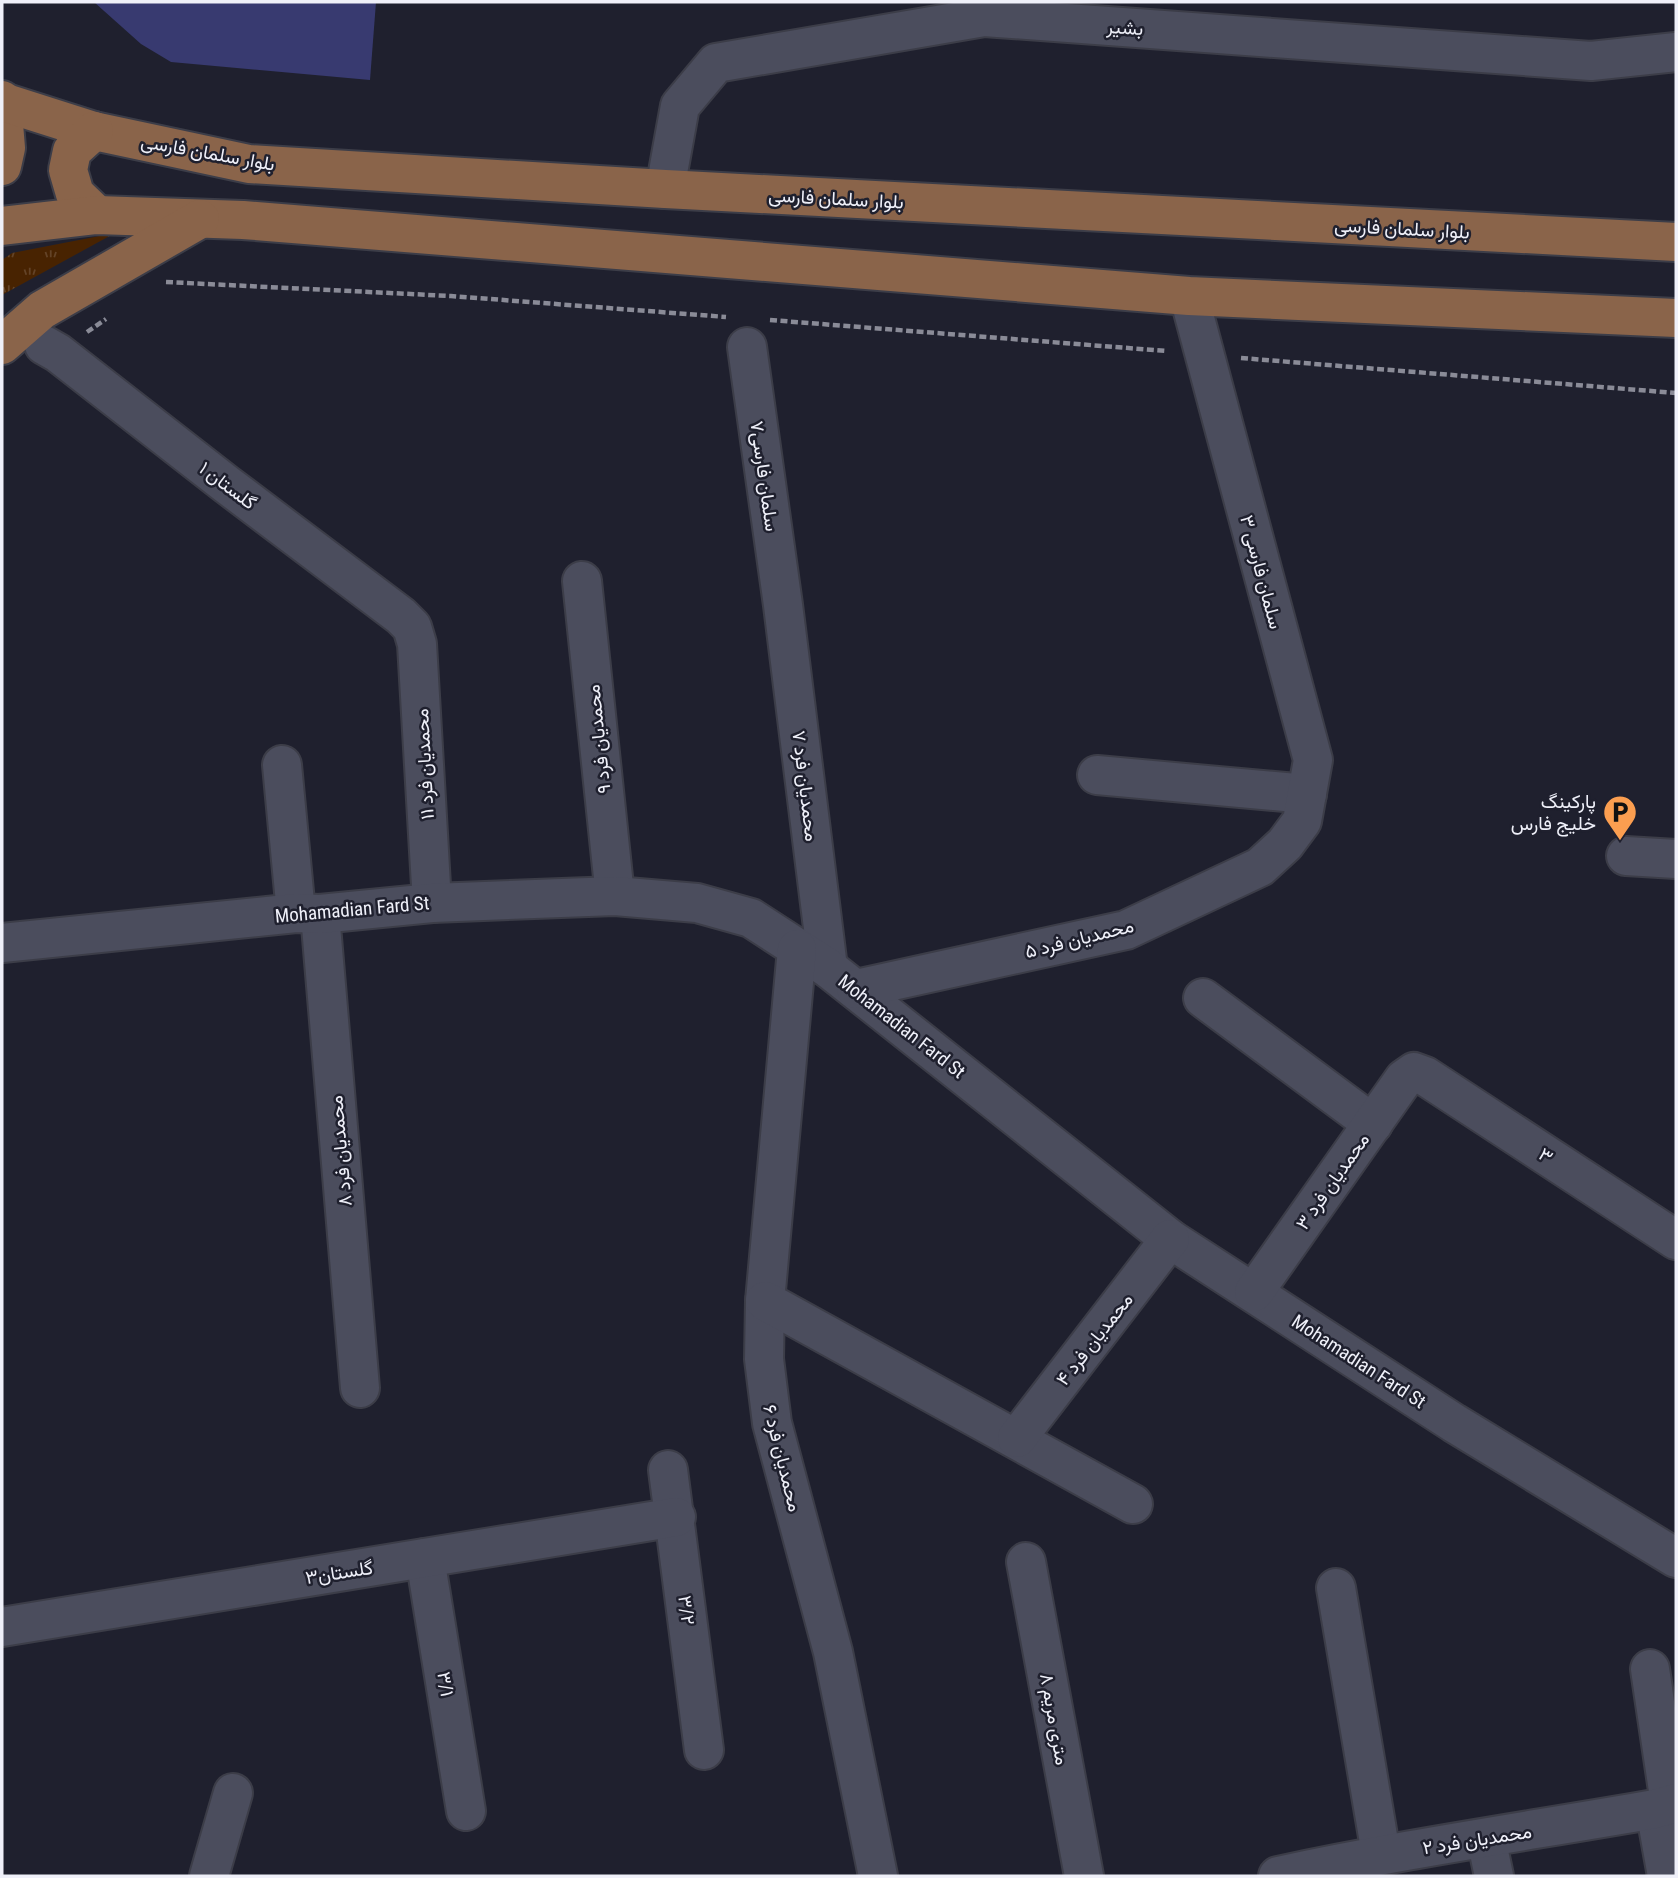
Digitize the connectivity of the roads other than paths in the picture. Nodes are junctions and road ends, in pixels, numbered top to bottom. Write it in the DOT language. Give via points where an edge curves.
graph roads {
  1 [pos="1676,52"];
  2 [pos="2,101"];
  3 [pos="94,131"];
  4 [pos="2,166"];
  5 [pos="665,189"];
  6 [pos="97,215"];
  7 [pos="200,219"];
  8 [pos="2,226"];
  9 [pos="1676,242"];
  10 [pos="1189,296"];
  11 [pos="1676,318"];
  12 [pos="747,332"];
  13 [pos="2,345"];
  14 [pos="51,349"];
  15 [pos="582,581"];
  16 [pos="783,605"];
  17 [pos="412,627"];
  18 [pos="282,765"];
  19 [pos="1097,775"];
  20 [pos="1307,794"];
  21 [pos="1285,844"];
  22 [pos="1626,856"];
  23 [pos="1676,859"];
  24 [pos="615,896"];
  25 [pos="432,902"];
  26 [pos="308,914"];
  27 [pos="2,943"];
  28 [pos="827,969"];
  29 [pos="1203,998"];
  30 [pos="1414,1072"];
  31 [pos="1373,1124"];
  32 [pos="1170,1239"];
  33 [pos="1676,1240"];
  34 [pos="1254,1292"];
  35 [pos="765,1301"];
  36 [pos="360,1388"];
  37 [pos="1017,1438"];
  38 [pos="668,1470"];
  39 [pos="1133,1504"];
  40 [pos="676,1517"];
  41 [pos="425,1558"];
  42 [pos="1676,1558"];
  43 [pos="1026,1562"];
  44 [pos="1336,1588"];
  45 [pos="2,1627"];
  46 [pos="1650,1669"];
  47 [pos="705,1750"];
  48 [pos="233,1793"];
  49 [pos="1667,1805"];
  50 [pos="466,1811"];
  51 [pos="1486,1838"];
  52 [pos="1381,1854"];
  53 [pos="209,1876"];
  54 [pos="878,1876"];
  55 [pos="1084,1876"];
  56 [pos="1278,1876"];
  57 [pos="1494,1876"];
  58 [pos="1667,1876"];
  1 -- 5 [label="street, بشیر" via="1591,61 984,17 716,63 680,106"];
  2 -- 3 [label="main road, بلوار سلمان فارسی"];
  2 -- 4 [label="main road" via="6,148"];
  3 -- 5 [label="main road, بلوار سلمان فارسی" via="249,164"];
  3 -- 6 [label="main road" via="72,151 68,170 75,194"];
  5 -- 9 [label="main road, بلوار سلمان فارسی"];
  6 -- 7 [label="main road"];
  6 -- 8 [label="main road"];
  7 -- 10 [label="main road"];
  7 -- 13 [label="main road" via="42,310"];
  10 -- 11 [label="main road"];
  10 -- 20 [label="street, ۳ سلمان فارسی" via="1313,760"];
  12 -- 16 [label="street, سلمان فارسی۷"];
  14 -- 17 [label="street, ۱ گلستان"];
  15 -- 24 [label="street, ۹ محمدیان فرد"];
  16 -- 28 [label="street, ۷ محمدیان فرد"];
  17 -- 25 [label="street, ۱۱ محمدیان فرد" via="417,644"];
  18 -- 26 [label="street, ۸ محمدیان فرد"];
  19 -- 20 [label="street"];
  20 -- 21 [label="street, ۳ سلمان فارسی" via="1302,821"];
  21 -- 28 [label="street, ۵ محمدیان فرد" via="1260,867 1126,930"];
  22 -- 23 [label="street"];
  24 -- 25 [label="street, Mohamadian Fard St"];
  24 -- 28 [label="street, Mohamadian Fard St" via="696,903 751,918"];
  25 -- 26 [label="street, Mohamadian Fard St"];
  26 -- 27 [label="street, Mohamadian Fard St"];
  26 -- 36 [label="street, ۸ محمدیان فرد"];
  28 -- 32 [label="street, Mohamadian Fard St"];
  28 -- 35 [label="street, ۶ محمدیان فرد"];
  29 -- 31 [label="street"];
  30 -- 31 [label="street, ۳ محمدیان فرد" via="1404,1079"];
  30 -- 33 [label="street, ۳"];
  31 -- 34 [label="street, ۳ محمدیان فرد"];
  32 -- 34 [label="street, Mohamadian Fard St"];
  32 -- 37 [label="street, ۴ محمدیان فرد"];
  34 -- 42 [label="street, Mohamadian Fard St" via="1454,1423"];
  35 -- 37 [label="street"];
  35 -- 54 [label="street, ۶ محمدیان فرد" via="764,1359 772,1423 833,1652"];
  37 -- 39 [label="street"];
  38 -- 40 [label="street, ۳/۲"];
  40 -- 41 [label="street, گلستان۳"];
  40 -- 47 [label="street, ۳/۲"];
  41 -- 45 [label="street, گلستان۳"];
  41 -- 50 [label="street, ۳/۱"];
  43 -- 55 [label="street, ۸ متری مریم"];
  44 -- 52 [label="street"];
  46 -- 49 [label="street"];
  48 -- 53 [label="street"];
  49 -- 51 [label="street, ۲ محمدیان فرد"];
  49 -- 58 [label="street"];
  51 -- 52 [label="street, ۲ محمدیان فرد"];
  51 -- 57 [label="street"];
  52 -- 56 [label="street, ۲ محمدیان فرد"];
}
